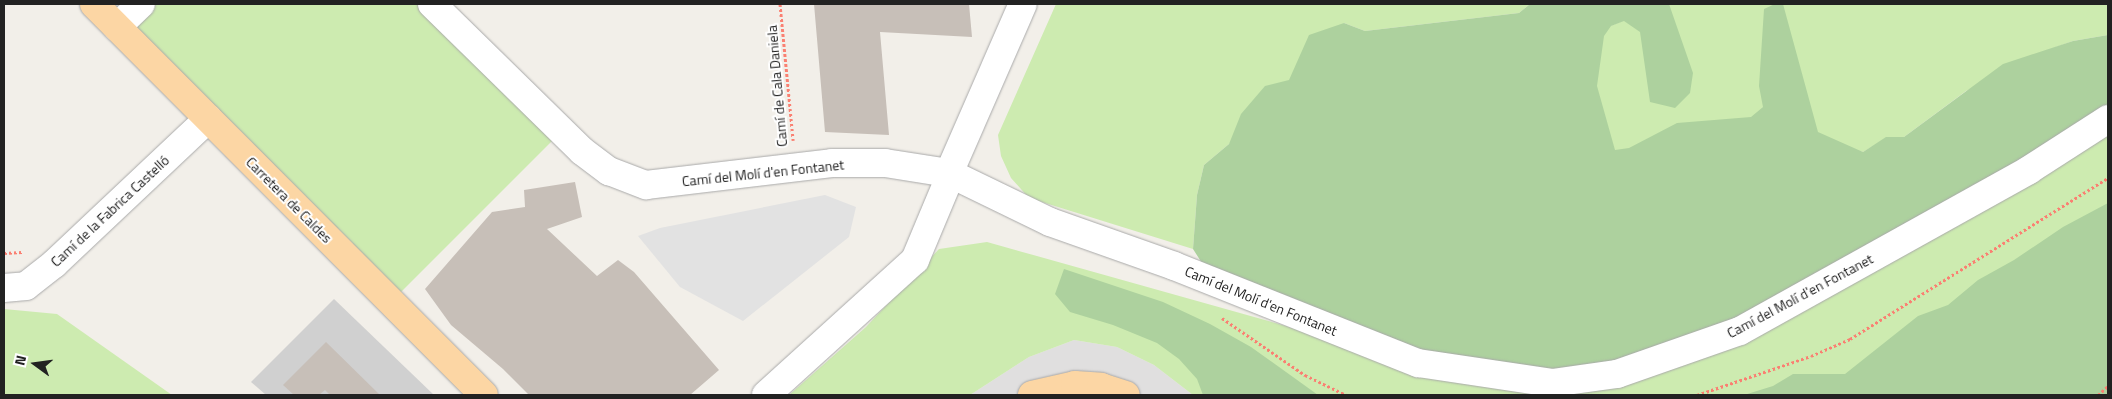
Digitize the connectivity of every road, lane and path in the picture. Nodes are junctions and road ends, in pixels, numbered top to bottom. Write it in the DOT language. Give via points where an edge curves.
graph roads {
  1 [pos="94,4"];
  2 [pos="141,4"];
  3 [pos="432,4"];
  4 [pos="780,4"];
  5 [pos="1023,4"];
  6 [pos="117,27"];
  7 [pos="2108,118"];
  8 [pos="208,119"];
  9 [pos="795,167"];
  10 [pos="2108,178"];
  11 [pos="947,181"];
  12 [pos="4,288"];
  13 [pos="2108,386"];
  14 [pos="484,395"];
  15 [pos="766,395"];
  16 [pos="1032,395"];
  17 [pos="1126,395"];
  18 [pos="1697,395"];
  19 [pos="2098,395"];
  1 -- 6 [label="main road, Carretera de Caldes"];
  2 -- 6 [label="street"];
  3 -- 9 [label="street, Camí del Molí d'en Fontanet" via="582,151 609,171 646,185"];
  4 -- 9 [label="path, Camí de Cala Daniela"];
  5 -- 11 [label="street"];
  6 -- 8 [label="main road, Carretera de Caldes"];
  7 -- 11 [label="street, Camí del Molí d'en Fontanet" via="2029,170 1740,331 1616,374 1552,383 1418,363 1174,266"];
  8 -- 12 [label="street, Camí de la Fabrica Castelló" via="54,264 26,286"];
  8 -- 14 [label="main road, Carretera de Caldes"];
  9 -- 11 [label="street, Camí del Molí d'en Fontanet" via="885,163"];
  10 -- 18 [label="path" via="1850,339 1811,356"];
  11 -- 15 [label="street" via="916,260"];
  13 -- 19 [label="path"];
  16 -- 17 [label="main road" via="1074,385 1101,387"];
}
